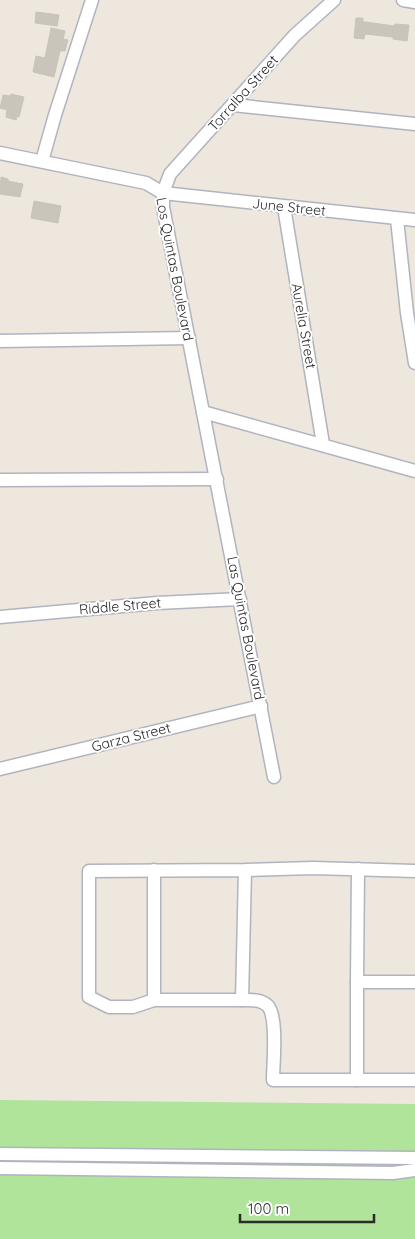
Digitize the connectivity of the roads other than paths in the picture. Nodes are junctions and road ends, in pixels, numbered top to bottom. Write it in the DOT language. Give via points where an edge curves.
graph roads {
  1 [pos="92,0"];
  2 [pos="334,0"];
  3 [pos="402,0"];
  4 [pos="415,2"];
  5 [pos="233,105"];
  6 [pos="415,124"];
  7 [pos="0,153"];
  8 [pos="42,161"];
  9 [pos="163,193"];
  10 [pos="284,207"];
  11 [pos="397,218"];
  12 [pos="415,220"];
  13 [pos="189,338"];
  14 [pos="0,341"];
  15 [pos="415,363"];
  16 [pos="204,412"];
  17 [pos="323,444"];
  18 [pos="415,471"];
  19 [pos="217,479"];
  20 [pos="0,480"];
  21 [pos="240,599"];
  22 [pos="0,617"];
  23 [pos="261,706"];
  24 [pos="0,769"];
  25 [pos="274,777"];
  26 [pos="358,869"];
  27 [pos="154,870"];
  28 [pos="246,870"];
  29 [pos="415,871"];
  30 [pos="357,982"];
  31 [pos="415,982"];
  32 [pos="154,1000"];
  33 [pos="242,1000"];
  34 [pos="357,1080"];
  35 [pos="415,1080"];
  36 [pos="0,1154"];
  37 [pos="48,1155"];
  38 [pos="143,1156"];
  39 [pos="241,1157"];
  40 [pos="348,1158"];
  41 [pos="415,1158"];
  42 [pos="0,1168"];
  43 [pos="48,1169"];
  44 [pos="143,1170"];
  45 [pos="415,1170"];
  46 [pos="241,1171"];
  47 [pos="348,1173"];
  1 -- 8 [label="street"];
  2 -- 5 [label="street, Torralba Street" via="295,35"];
  3 -- 4 [label="street"];
  5 -- 6 [label="street"];
  5 -- 9 [label="street, Torralba Street" via="170,174"];
  7 -- 8 [label="street, Los Quintas Boulevard"];
  8 -- 9 [label="street, Los Quintas Boulevard" via="146,184"];
  9 -- 10 [label="street, June Street"];
  9 -- 13 [label="street, Los Quintas Boulevard"];
  10 -- 11 [label="street, June Street"];
  10 -- 17 [label="street, Aurelia Street"];
  11 -- 12 [label="street, June Street"];
  11 -- 15 [label="street"];
  13 -- 14 [label="street"];
  13 -- 16 [label="street, Los Quintas Boulevard"];
  16 -- 17 [label="street"];
  16 -- 19 [label="street, Los Quintas Boulevard"];
  17 -- 18 [label="street"];
  19 -- 20 [label="street"];
  19 -- 21 [label="street, Las Quintas Boulevard"];
  21 -- 22 [label="street, Riddle Street"];
  21 -- 23 [label="street, Las Quintas Boulevard"];
  23 -- 24 [label="street, Garza Street"];
  23 -- 25 [label="street, Las Quintas Boulevard"];
  26 -- 28 [label="street"];
  26 -- 29 [label="street"];
  26 -- 30 [label="street"];
  27 -- 28 [label="street"];
  27 -- 32 [label="street"];
  27 -- 32 [label="street" via="90,871 88,956 89,997 109,1007 133,1007"];
  28 -- 33 [label="street"];
  30 -- 31 [label="street"];
  30 -- 34 [label="street"];
  32 -- 33 [label="street"];
  33 -- 34 [label="street" via="257,1000 268,1006 273,1018 273,1080"];
  34 -- 35 [label="street"];
  36 -- 37 [label="street"];
  37 -- 38 [label="street"];
  37 -- 43 [label="street"];
  38 -- 39 [label="street"];
  38 -- 44 [label="street"];
  39 -- 40 [label="street"];
  39 -- 46 [label="street"];
  40 -- 41 [label="street"];
  40 -- 47 [label="street"];
  42 -- 43 [label="street"];
  43 -- 44 [label="street"];
  44 -- 46 [label="street"];
  45 -- 47 [label="street"];
  46 -- 47 [label="street"];
}
